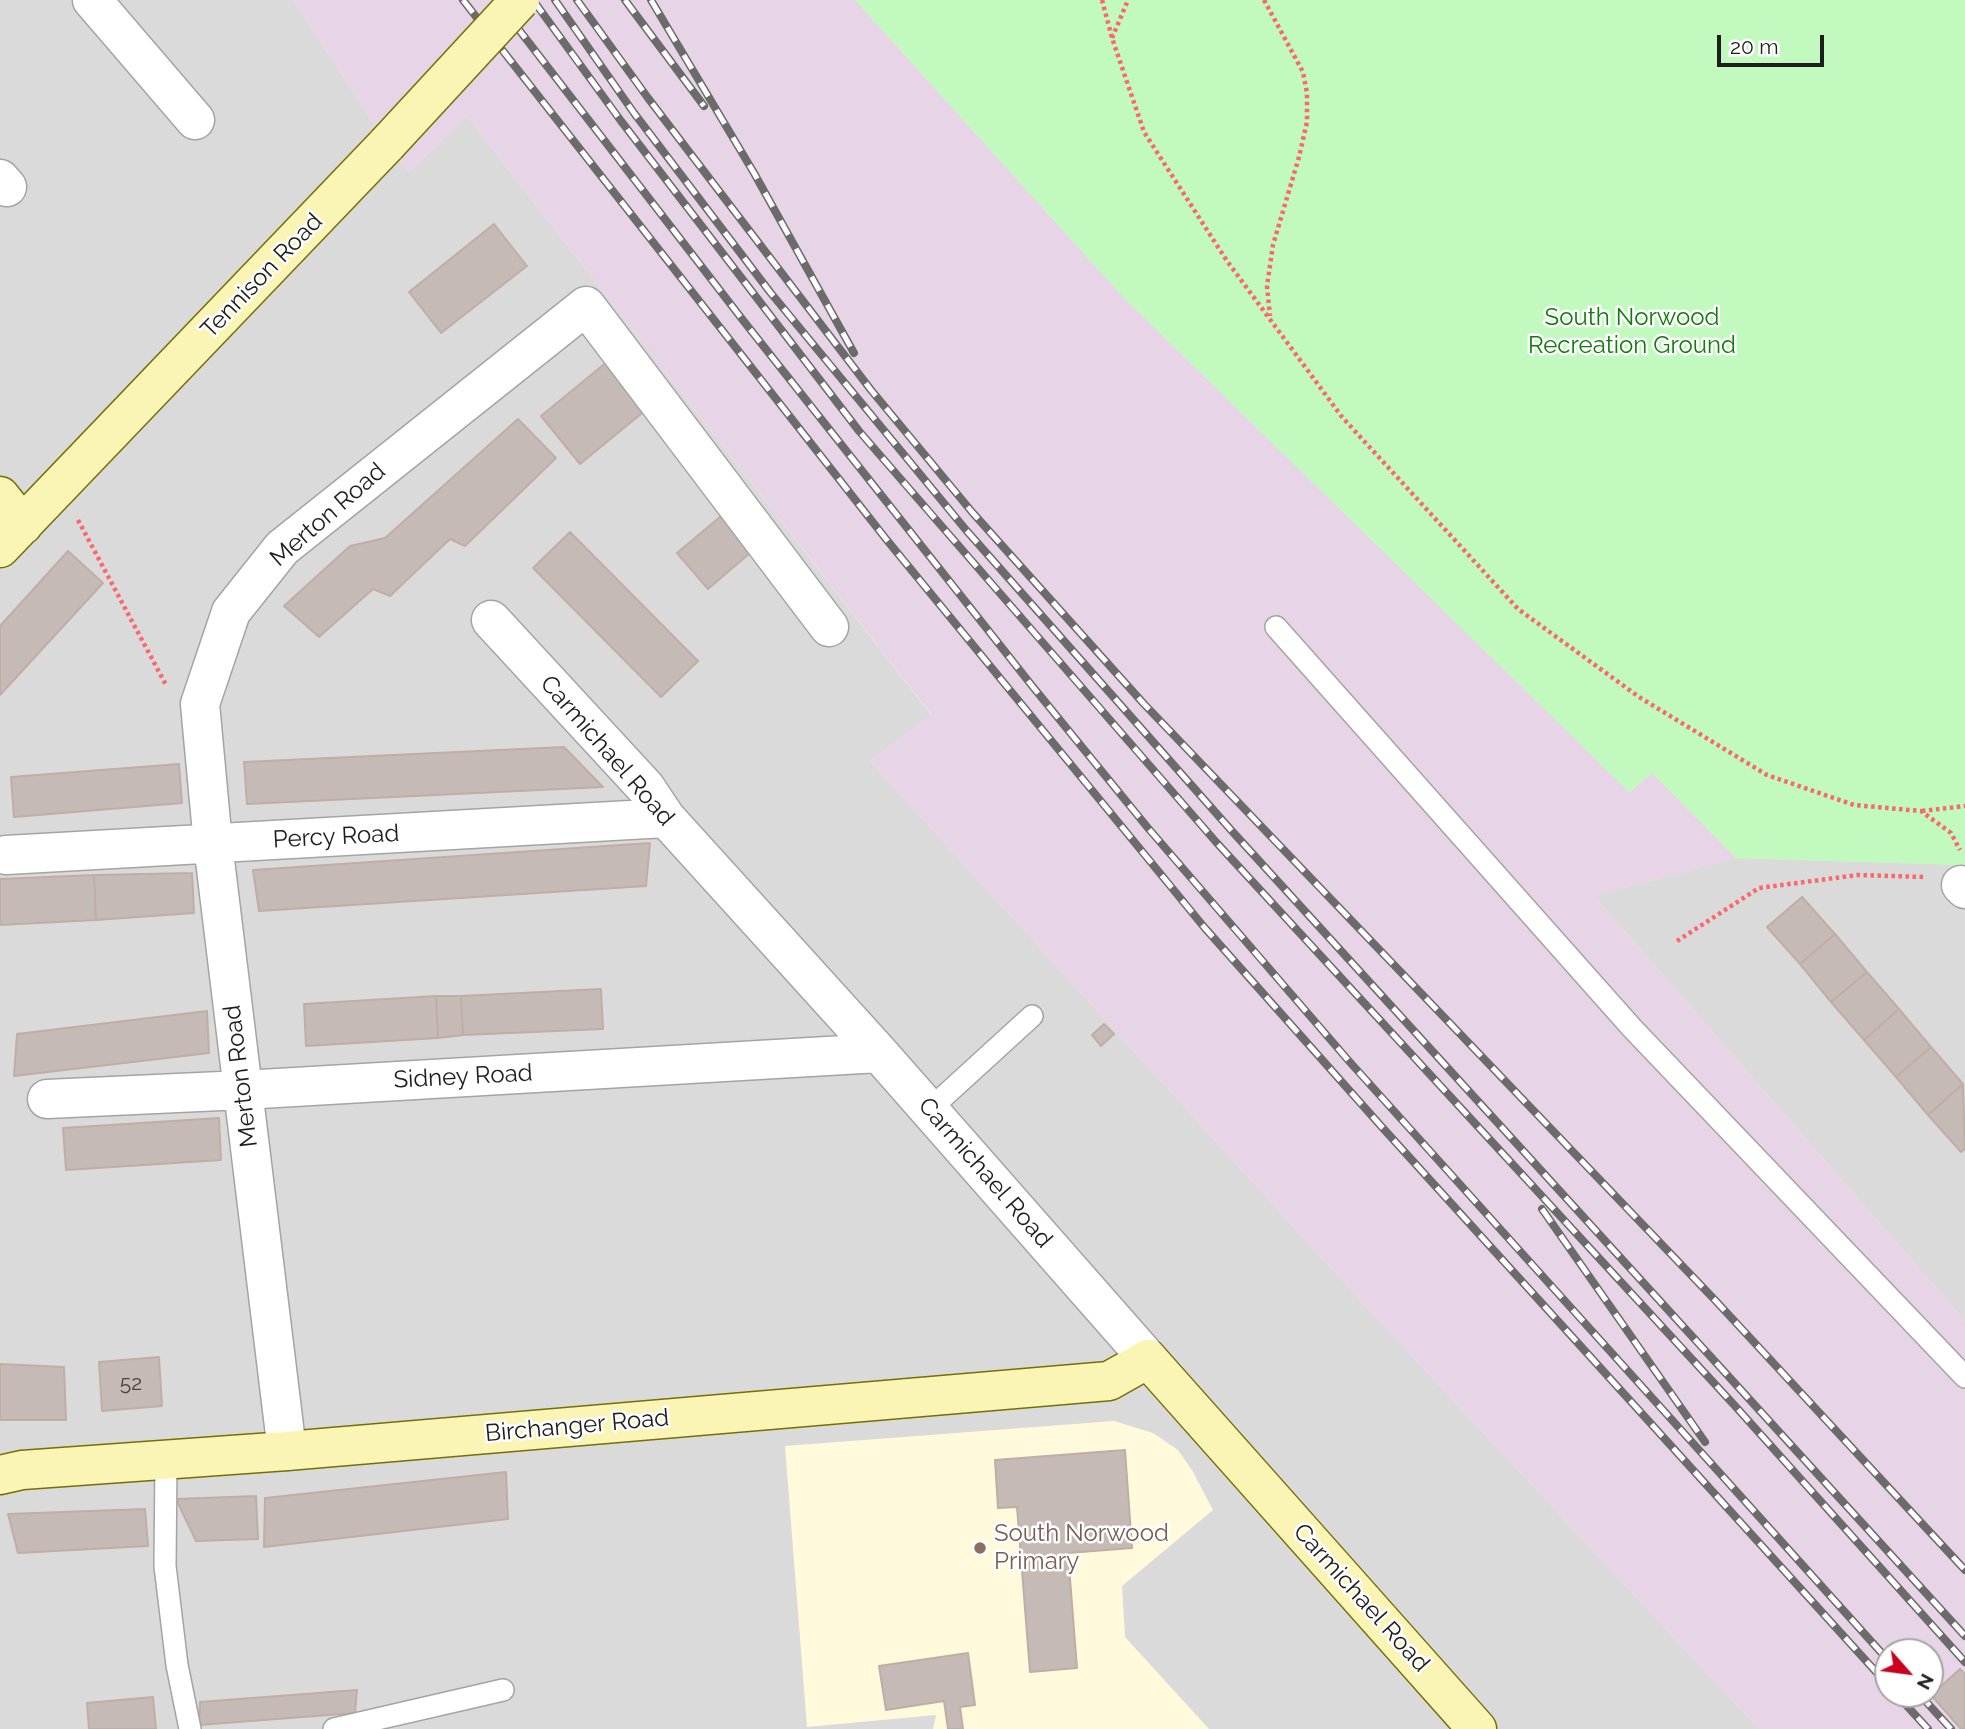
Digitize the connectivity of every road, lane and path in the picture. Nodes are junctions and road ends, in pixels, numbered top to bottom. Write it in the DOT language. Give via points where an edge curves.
graph roads {
  1 [pos="92,0"];
  2 [pos="520,0"];
  3 [pos="1102,0"];
  4 [pos="1128,0"];
  5 [pos="1264,0"];
  6 [pos="1112,38"];
  7 [pos="195,120"];
  8 [pos="1270,319"];
  9 [pos="8,523"];
  10 [pos="93,550"];
  11 [pos="491,620"];
  12 [pos="829,627"];
  13 [pos="1276,627"];
  14 [pos="200,704"];
  15 [pos="1965,806"];
  16 [pos="1921,811"];
  17 [pos="666,818"];
  18 [pos="213,844"];
  19 [pos="6,855"];
  20 [pos="1963,887"];
  21 [pos="1677,941"];
  22 [pos="1032,1016"];
  23 [pos="879,1053"];
  24 [pos="243,1090"];
  25 [pos="47,1099"];
  26 [pos="929,1110"];
  27 [pos="1148,1359"];
  28 [pos="1965,1377"];
  29 [pos="286,1451"];
  30 [pos="166,1460"];
  31 [pos="0,1475"];
  32 [pos="503,1690"];
  33 [pos="190,1729"];
  34 [pos="334,1729"];
  35 [pos="1477,1729"];
  1 -- 7 [label="street"];
  2 -- 9 [label="street, Tennison Road, bridge" via="387,145"];
  3 -- 6 [label="path"];
  4 -- 6 [label="path"];
  5 -- 8 [label="path" via="1303,72 1307,93 1307,122 1271,259 1267,286"];
  6 -- 8 [label="path" via="1144,132"];
  8 -- 16 [label="path" via="1342,416 1518,609 1639,697 1766,775 1854,804"];
  10 -- 14 [label="path" via="174,700"];
  11 -- 17 [label="street, Carmichael Road" via="646,788"];
  12 -- 14 [label="street, Merton Road" via="586,306 282,548 231,612"];
  13 -- 28 [label="lane" via="1632,1028"];
  14 -- 18 [label="street, Merton Road"];
  15 -- 16 [label="path"];
  16 -- 20 [label="path" via="1951,833 1963,854"];
  17 -- 18 [label="street, Percy Road"];
  17 -- 23 [label="street, Carmichael Road"];
  18 -- 19 [label="street, Percy Road"];
  18 -- 24 [label="street, Merton Road"];
  20 -- 21 [label="path" via="1932,877 1858,875 1759,888"];
  22 -- 26 [label="lane"];
  23 -- 24 [label="street, Sidney Road"];
  23 -- 26 [label="street, Carmichael Road"];
  24 -- 25 [label="street, Sidney Road"];
  24 -- 29 [label="street, Merton Road"];
  26 -- 27 [label="street, Carmichael Road"];
  27 -- 29 [label="street, Birchanger Road" via="1109,1381"];
  27 -- 35 [label="street, Carmichael Road"];
  29 -- 30 [label="street, Birchanger Road"];
  30 -- 31 [label="street, Birchanger Road"];
  30 -- 33 [label="lane" via="166,1566 177,1665"];
  32 -- 34 [label="lane"];
}
